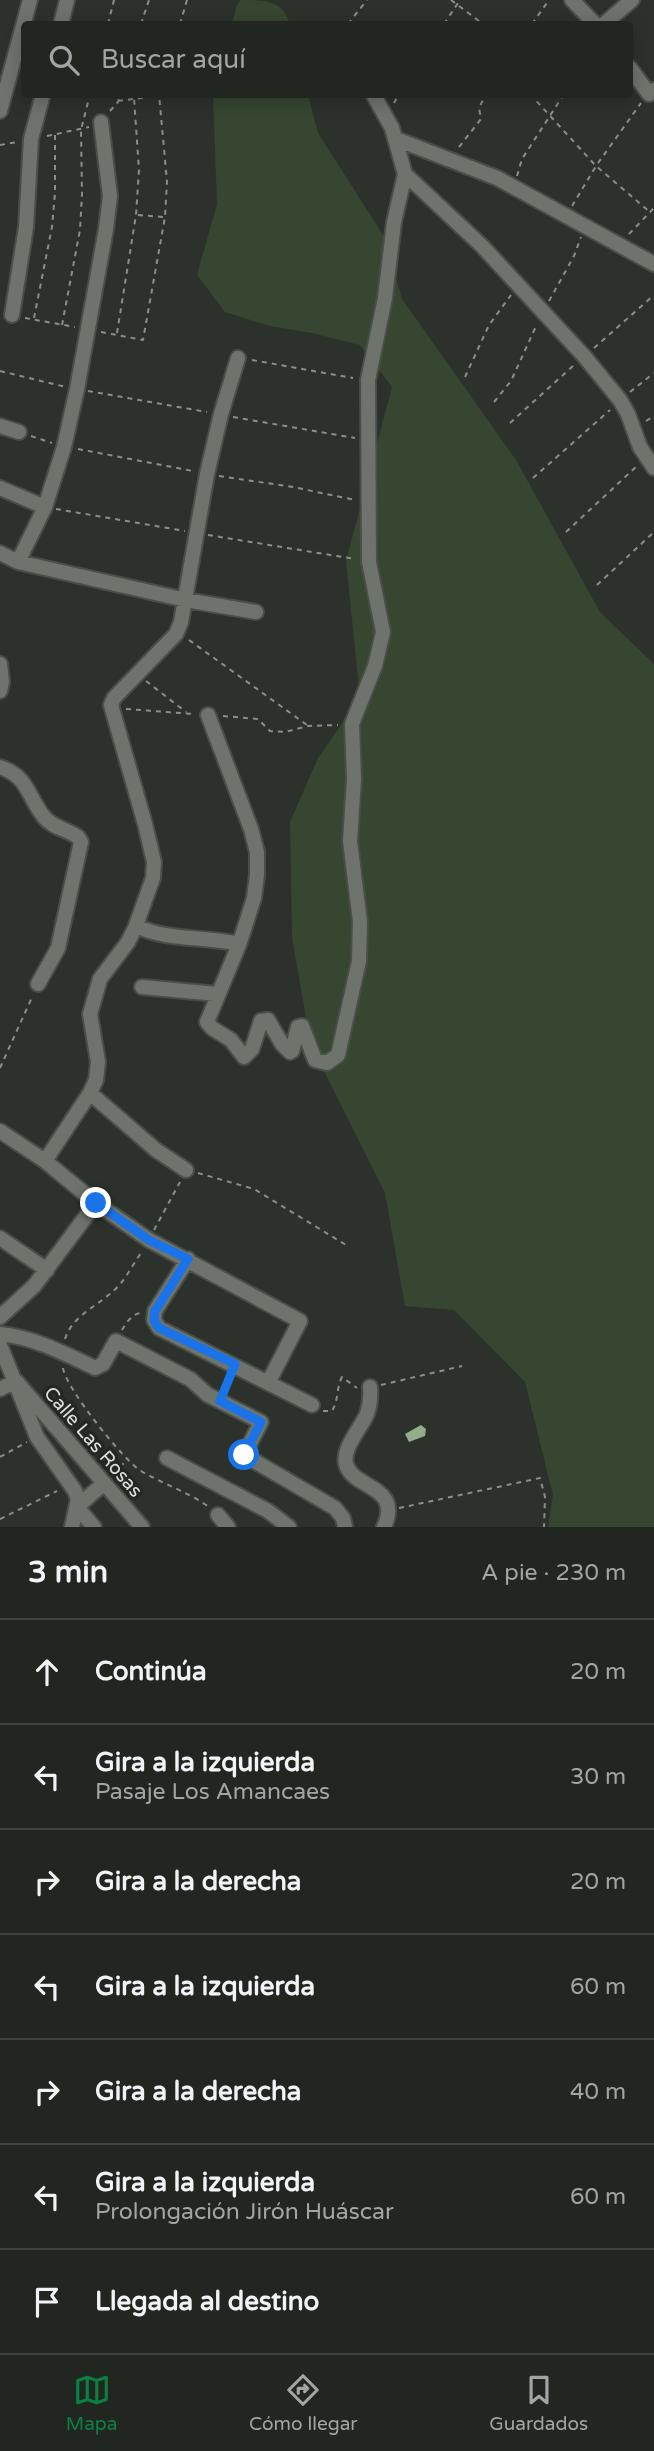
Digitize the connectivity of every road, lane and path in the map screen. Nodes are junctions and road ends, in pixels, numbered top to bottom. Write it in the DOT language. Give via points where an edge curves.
graph roads {
  1 [pos="30,0"];
  2 [pos="67,0"];
  3 [pos="114,0"];
  4 [pos="149,0"];
  5 [pos="187,0"];
  6 [pos="367,0"];
  7 [pos="451,0"];
  8 [pos="460,0"];
  9 [pos="549,0"];
  10 [pos="572,0"];
  11 [pos="632,0"];
  12 [pos="457,5"];
  13 [pos="24,21"];
  14 [pos="62,21"];
  15 [pos="110,21"];
  16 [pos="142,21"];
  17 [pos="181,21"];
  18 [pos="350,21"];
  19 [pos="446,21"];
  20 [pos="478,21"];
  21 [pos="534,21"];
  22 [pos="592,21"];
  23 [pos="608,21"];
  24 [pos="21,33"];
  25 [pos="633,72"];
  26 [pos="652,92"];
  27 [pos="42,98"];
  28 [pos="89,98"];
  29 [pos="119,98"];
  30 [pos="134,98"];
  31 [pos="158,98"];
  32 [pos="375,98"];
  33 [pos="484,98"];
  34 [pos="533,98"];
  35 [pos="561,98"];
  36 [pos="118,102"];
  37 [pos="0,111"];
  38 [pos="549,117"];
  39 [pos="101,122"];
  40 [pos="81,130"];
  41 [pos="55,135"];
  42 [pos="31,139"];
  43 [pos="396,139"];
  44 [pos="0,145"];
  45 [pos="452,161"];
  46 [pos="596,166"];
  47 [pos="405,174"];
  48 [pos="516,187"];
  49 [pos="654,208"];
  50 [pos="650,212"];
  51 [pos="136,215"];
  52 [pos="566,216"];
  53 [pos="165,217"];
  54 [pos="618,245"];
  55 [pos="654,264"];
  56 [pos="518,286"];
  57 [pos="654,295"];
  58 [pos="12,315"];
  59 [pos="33,319"];
  60 [pos="62,325"];
  61 [pos="87,329"];
  62 [pos="117,335"];
  63 [pos="584,356"];
  64 [pos="238,358"];
  65 [pos="0,371"];
  66 [pos="654,373"];
  67 [pos="465,377"];
  68 [pos="368,380"];
  69 [pos="77,389"];
  70 [pos="620,400"];
  71 [pos="221,414"];
  72 [pos="510,423"];
  73 [pos="0,426"];
  74 [pos="19,432"];
  75 [pos="370,441"];
  76 [pos="64,447"];
  77 [pos="650,463"];
  78 [pos="207,474"];
  79 [pos="533,478"];
  80 [pos="0,488"];
  81 [pos="370,503"];
  82 [pos="45,507"];
  83 [pos="566,532"];
  84 [pos="654,532"];
  85 [pos="1,558"];
  86 [pos="19,562"];
  87 [pos="597,585"];
  88 [pos="186,600"];
  89 [pos="256,612"];
  90 [pos="177,631"];
  91 [pos="0,664"];
  92 [pos="137,674"];
  93 [pos="0,691"];
  94 [pos="111,708"];
  95 [pos="188,714"];
  96 [pos="208,715"];
  97 [pos="352,724"];
  98 [pos="308,726"];
  99 [pos="0,767"];
  100 [pos="136,926"];
  101 [pos="239,944"];
  102 [pos="38,984"];
  103 [pos="142,987"];
  104 [pos="218,994"];
  105 [pos="0,1068"];
  106 [pos="90,1093"];
  107 [pos="0,1131"];
  108 [pos="45,1161"];
  109 [pos="186,1170"];
  110 [pos="96,1203"];
  111 [pos="0,1238"];
  112 [pos="149,1240"];
  113 [pos="346,1245"];
  114 [pos="188,1259"];
  115 [pos="47,1270"];
  116 [pos="155,1311"];
  117 [pos="0,1317"];
  118 [pos="0,1334"];
  119 [pos="116,1341"];
  120 [pos="0,1345"];
  121 [pos="61,1351"];
  122 [pos="235,1364"];
  123 [pos="462,1366"];
  124 [pos="16,1381"];
  125 [pos="268,1381"];
  126 [pos="0,1389"];
  127 [pos="371,1394"];
  128 [pos="220,1401"];
  129 [pos="312,1405"];
  130 [pos="37,1437"];
  131 [pos="0,1457"];
  132 [pos="167,1458"];
  133 [pos="127,1460"];
  134 [pos="70,1484"];
  135 [pos="103,1484"];
  136 [pos="77,1507"];
  137 [pos="388,1510"];
  138 [pos="218,1515"];
  139 [pos="0,1519"];
  140 [pos="72,1527"];
  141 [pos="94,1527"];
  142 [pos="142,1527"];
  143 [pos="228,1527"];
  144 [pos="289,1527"];
  145 [pos="345,1527"];
  146 [pos="384,1527"];
  147 [pos="544,1527"];
  1 -- 13 [label="street"];
  2 -- 14 [label="street"];
  3 -- 15 [label="path"];
  4 -- 16 [label="path"];
  5 -- 17 [label="path"];
  6 -- 18 [label="path"];
  7 -- 12 [label="path"];
  8 -- 12 [label="path"];
  9 -- 21 [label="path"];
  10 -- 22 [label="street"];
  11 -- 23 [label="street"];
  12 -- 19 [label="path"];
  12 -- 20 [label="path"];
  24 -- 37 [label="street"];
  25 -- 26 [label="street"];
  26 -- 46 [label="path"];
  27 -- 42 [label="street"];
  28 -- 40 [label="path"];
  29 -- 36 [label="path"];
  30 -- 36 [label="path"];
  30 -- 51 [label="path" via="139,170"];
  31 -- 53 [label="path" via="167,182"];
  32 -- 43 [label="street"];
  33 -- 45 [label="path" via="479,108 481,119"];
  34 -- 38 [label="path"];
  35 -- 38 [label="path"];
  36 -- 39 [label="path"];
  38 -- 46 [label="path"];
  38 -- 48 [label="path" via="522,159"];
  39 -- 40 [label="path"];
  39 -- 61 [label="street" via="110,196"];
  40 -- 41 [label="path"];
  40 -- 60 [label="path" via="80,230"];
  41 -- 42 [label="path"];
  41 -- 59 [label="path" via="52,227"];
  42 -- 44 [label="path"];
  42 -- 58 [label="street" via="26,227"];
  43 -- 45 [label="street"];
  43 -- 47 [label="street"];
  45 -- 48 [label="street"];
  46 -- 50 [label="path"];
  46 -- 52 [label="path"];
  47 -- 56 [label="street"];
  47 -- 68 [label="street"];
  48 -- 52 [label="street"];
  49 -- 50 [label="path"];
  50 -- 54 [label="path"];
  51 -- 53 [label="path"];
  51 -- 62 [label="path"];
  52 -- 54 [label="street"];
  53 -- 62 [label="path" via="143,340"];
  54 -- 55 [label="street"];
  56 -- 63 [label="street"];
  56 -- 67 [label="path" via="489,325"];
  57 -- 63 [label="path"];
  58 -- 59 [label="path"];
  59 -- 60 [label="path"];
  60 -- 61 [label="path"];
  61 -- 62 [label="path"];
  61 -- 69 [label="street"];
  63 -- 70 [label="street"];
  63 -- 72 [label="path"];
  64 -- 68 [label="path"];
  64 -- 71 [label="street"];
  65 -- 69 [label="path"];
  66 -- 70 [label="path"];
  68 -- 75 [label="street"];
  69 -- 71 [label="path"];
  69 -- 76 [label="street"];
  70 -- 77 [label="street"];
  70 -- 79 [label="path"];
  71 -- 75 [label="path"];
  71 -- 78 [label="street"];
  73 -- 74 [label="street"];
  74 -- 76 [label="path"];
  75 -- 81 [label="street"];
  76 -- 78 [label="path"];
  76 -- 82 [label="street"];
  77 -- 83 [label="path"];
  78 -- 81 [label="path"];
  78 -- 88 [label="street"];
  80 -- 82 [label="street"];
  81 -- 97 [label="street" via="369,562 383,632"];
  82 -- 86 [label="street"];
  84 -- 87 [label="path"];
  85 -- 86 [label="street"];
  86 -- 88 [label="street"];
  88 -- 89 [label="street"];
  88 -- 90 [label="street"];
  90 -- 92 [label="street"];
  90 -- 98 [label="path"];
  91 -- 93 [label="street"];
  92 -- 94 [label="street" via="114,698"];
  92 -- 95 [label="path"];
  94 -- 95 [label="path"];
  94 -- 100 [label="street" via="154,862"];
  95 -- 96 [label="path"];
  96 -- 98 [label="path" via="258,719 270,731"];
  96 -- 101 [label="street" via="257,852 254,898"];
  97 -- 98 [label="path"];
  97 -- 104 [label="street" via="350,841 360,922 359,961 338,1055 327,1063 315,1060 302,1026 292,1051 287,1051 264,1019 244,1057 208,1022"];
  99 -- 102 [label="street" via="22,780 44,817 81,842 58,948"];
  100 -- 101 [label="street" via="166,936"];
  100 -- 106 [label="street" via="100,979 90,1014 98,1062"];
  101 -- 104 [label="street"];
  102 -- 105 [label="path"];
  103 -- 104 [label="street"];
  106 -- 108 [label="street"];
  106 -- 109 [label="street"];
  107 -- 108 [label="street"];
  108 -- 110 [label="street"];
  109 -- 112 [label="path"];
  109 -- 113 [label="path" via="254,1189"];
  110 -- 112 [label="street"];
  110 -- 115 [label="street"];
  111 -- 115 [label="street"];
  112 -- 114 [label="street"];
  112 -- 121 [label="path" via="121,1283 74,1322"];
  114 -- 116 [label="street"];
  114 -- 125 [label="street" via="300,1321"];
  115 -- 117 [label="street"];
  116 -- 119 [label="path" via="136,1314"];
  116 -- 122 [label="street" via="159,1328"];
  118 -- 121 [label="street"];
  119 -- 121 [label="street" via="95,1368"];
  119 -- 128 [label="street" via="190,1379"];
  120 -- 124 [label="street"];
  121 -- 133 [label="path" via="68,1384"];
  122 -- 125 [label="street"];
  122 -- 128 [label="path"];
  123 -- 127 [label="path"];
  124 -- 126 [label="street"];
  124 -- 130 [label="street"];
  124 -- 135 [label="street, Calle Las Rosas"];
  125 -- 129 [label="street"];
  127 -- 129 [label="path" via="342,1377 339,1400 332,1411"];
  127 -- 137 [label="street" via="367,1414 345,1456 346,1464 380,1493"];
  128 -- 145 [label="street" via="261,1422 244,1455 335,1507"];
  130 -- 131 [label="path"];
  130 -- 134 [label="street"];
  132 -- 144 [label="street" via="268,1511"];
  133 -- 135 [label="path"];
  133 -- 138 [label="path"];
  134 -- 136 [label="street"];
  134 -- 139 [label="path"];
  135 -- 136 [label="street"];
  135 -- 142 [label="street, Calle Las Rosas"];
  136 -- 140 [label="street"];
  136 -- 141 [label="street"];
  137 -- 146 [label="street"];
  137 -- 147 [label="path" via="540,1478"];
  138 -- 143 [label="street"];
}
